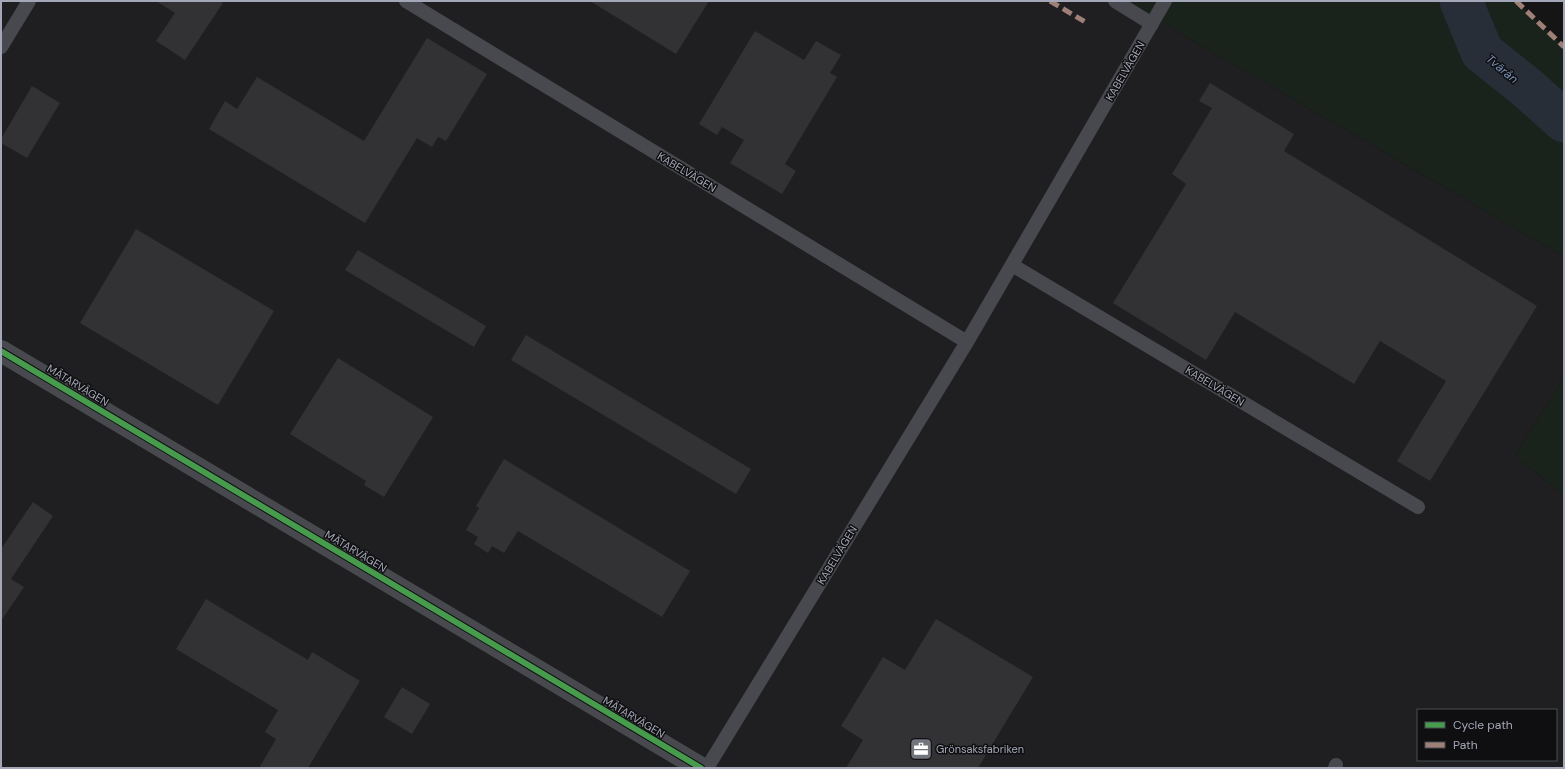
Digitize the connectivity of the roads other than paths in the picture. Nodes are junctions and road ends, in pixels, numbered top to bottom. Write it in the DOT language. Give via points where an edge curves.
graph roads {
  1 [pos="29,1"];
  2 [pos="406,1"];
  3 [pos="1115,1"];
  4 [pos="1165,1"];
  5 [pos="1152,24"];
  6 [pos="1,47"];
  7 [pos="1012,265"];
  8 [pos="967,342"];
  9 [pos="1,351"];
  10 [pos="1418,507"];
  11 [pos="701,768"];
  12 [pos="707,768"];
  1 -- 6 [label="lane"];
  2 -- 8 [label="lane, KABELVÄGEN"];
  3 -- 5 [label="lane"];
  4 -- 5 [label="lane, KABELVÄGEN"];
  5 -- 7 [label="lane, KABELVÄGEN"];
  7 -- 8 [label="lane, KABELVÄGEN"];
  7 -- 10 [label="lane, KABELVÄGEN"];
  8 -- 12 [label="lane, KABELVÄGEN"];
  9 -- 11 [label="street, MÄTARVÄGEN"];
}
